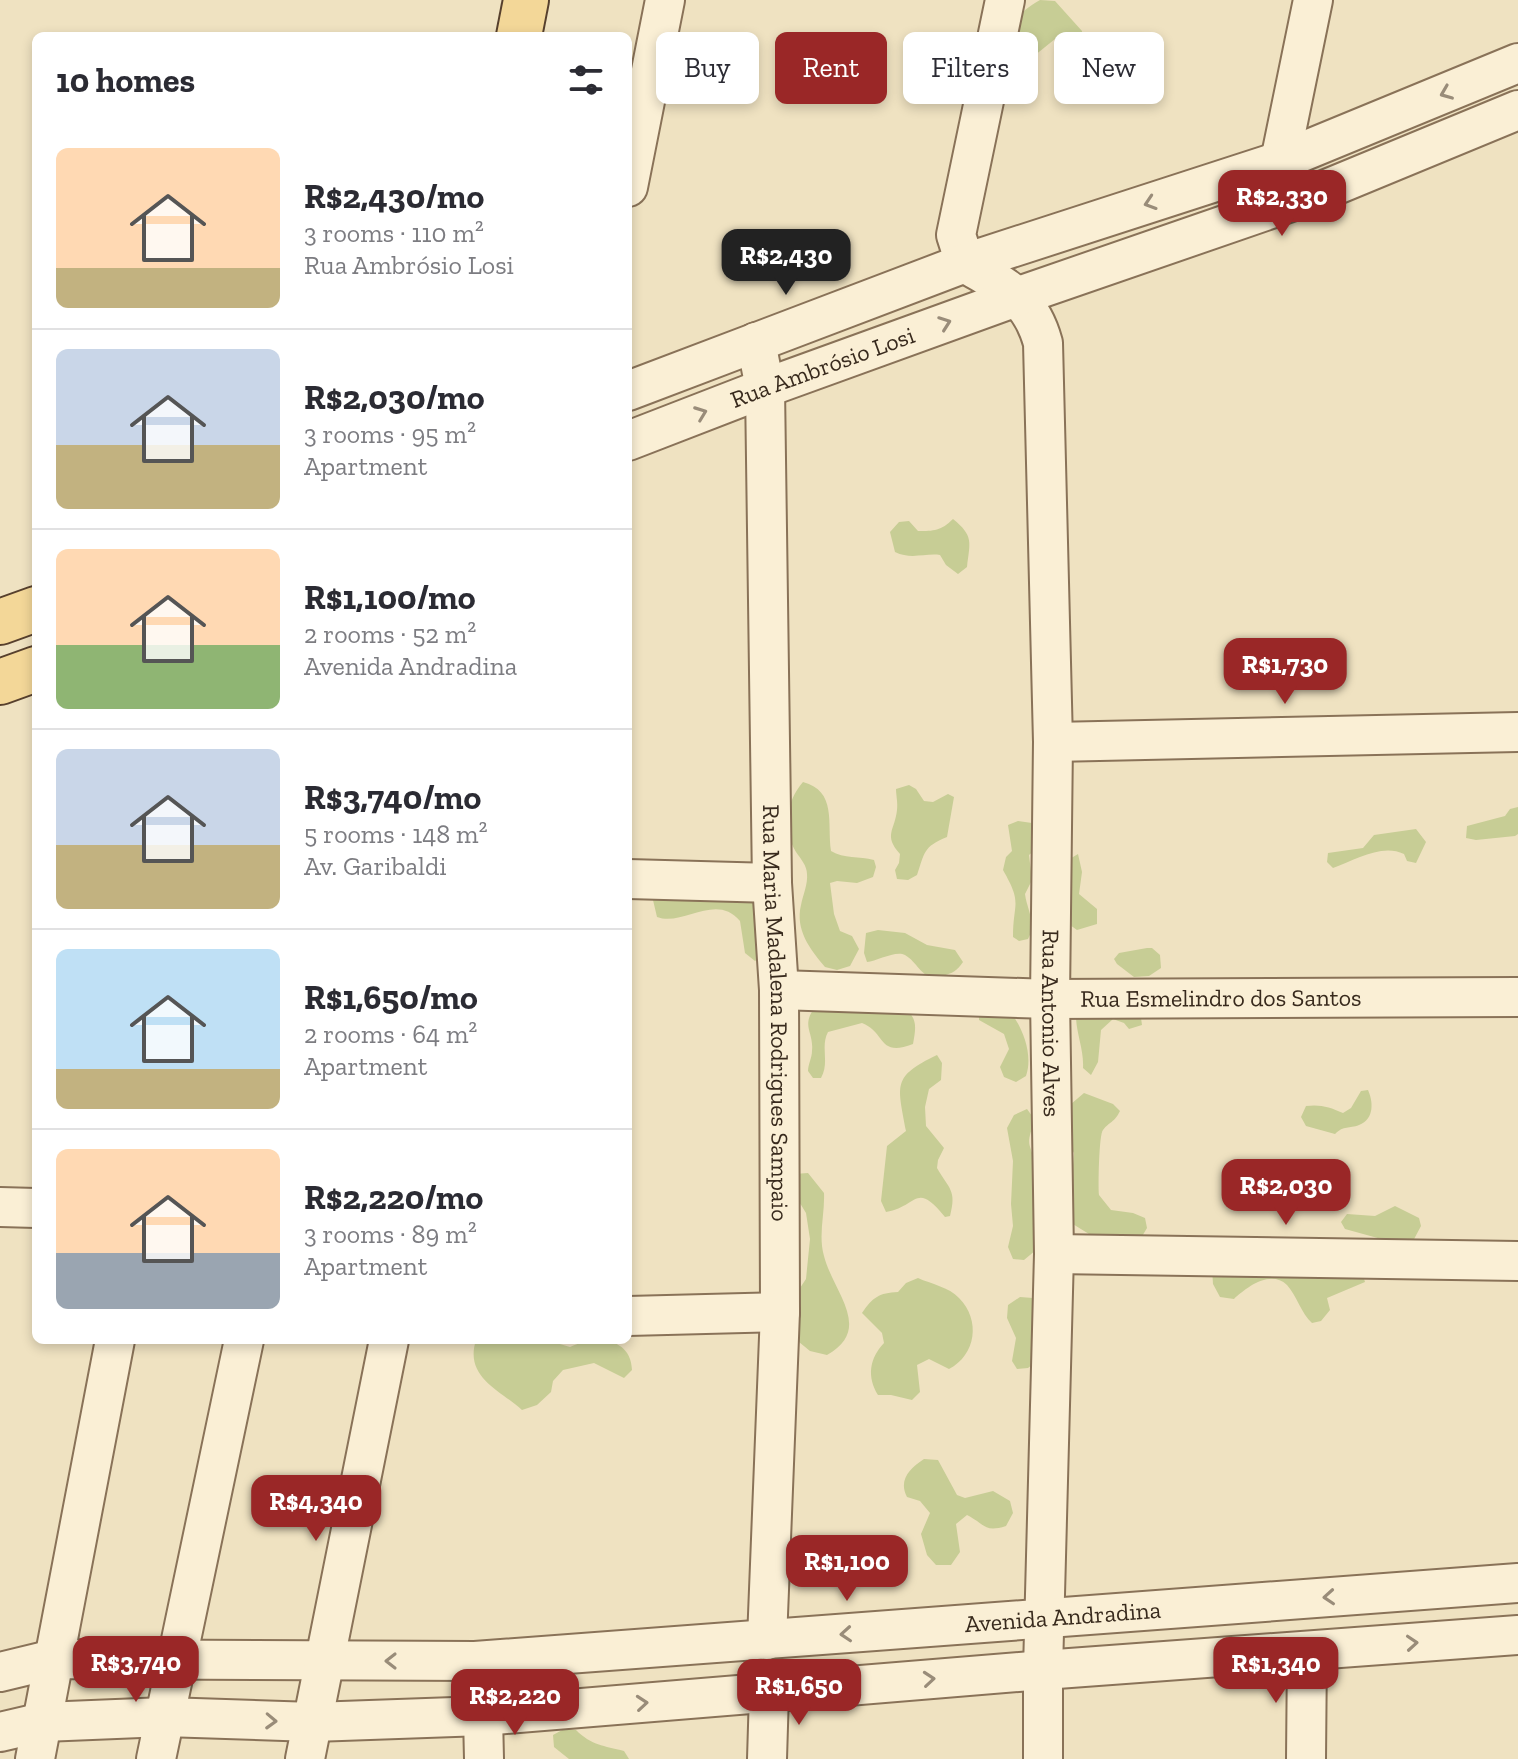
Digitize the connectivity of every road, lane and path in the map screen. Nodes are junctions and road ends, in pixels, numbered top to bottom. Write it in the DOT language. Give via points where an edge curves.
graph roads {
  1 [pos="526,0"];
  2 [pos="665,0"];
  3 [pos="1005,0"];
  4 [pos="1313,0"];
  5 [pos="520,32"];
  6 [pos="1518,63"];
  7 [pos="1518,110"];
  8 [pos="1280,161"];
  9 [pos="632,167"];
  10 [pos="965,263"];
  11 [pos="1019,296"];
  12 [pos="756,342"];
  13 [pos="765,388"];
  14 [pos="632,389"];
  15 [pos="632,439"];
  16 [pos="32,610"];
  17 [pos="0,622"];
  18 [pos="32,670"];
  19 [pos="0,682"];
  20 [pos="1518,732"];
  21 [pos="1053,742"];
  22 [pos="632,879"];
  23 [pos="772,883"];
  24 [pos="779,990"];
  25 [pos="1518,997"];
  26 [pos="1050,999"];
  27 [pos="0,1207"];
  28 [pos="32,1208"];
  29 [pos="1054,1254"];
  30 [pos="1518,1261"];
  31 [pos="780,1312"];
  32 [pos="632,1316"];
  33 [pos="114,1344"];
  34 [pos="243,1344"];
  35 [pos="388,1344"];
  36 [pos="1518,1583"];
  37 [pos="1045,1619"];
  38 [pos="1518,1635"];
  39 [pos="767,1640"];
  40 [pos="1307,1651"];
  41 [pos="54,1659"];
  42 [pos="177,1661"];
  43 [pos="475,1661"];
  44 [pos="324,1662"];
  45 [pos="1043,1670"];
  46 [pos="0,1672"];
  47 [pos="769,1693"];
  48 [pos="483,1716"];
  49 [pos="165,1717"];
  50 [pos="43,1722"];
  51 [pos="313,1722"];
  52 [pos="0,1732"];
  53 [pos="35,1759"];
  54 [pos="156,1759"];
  55 [pos="305,1759"];
  56 [pos="484,1759"];
  57 [pos="767,1759"];
  58 [pos="1043,1759"];
  59 [pos="1306,1759"];
  1 -- 5 [label="main road"];
  2 -- 9 [label="street"];
  3 -- 10 [label="street" via="956,235"];
  4 -- 8 [label="street"];
  6 -- 8 [label="street, Rua Ambrósio Losi, one-way"];
  7 -- 11 [label="street, Rua Ambrósio Losi" via="1317,193"];
  8 -- 10 [label="street, Rua Ambrósio Losi, one-way"];
  10 -- 11 [label="street"];
  10 -- 12 [label="street, Rua Ambrósio Losi"];
  13 -- 11 [label="street, Rua Ambrósio Losi, one-way"];
  11 -- 21 [label="street, Rua Antonio Alves" via="1038,324 1043,343"];
  12 -- 13 [label="street, Rua Maria Madalena Rodrigues Sampaio"];
  12 -- 14 [label="street, Rua Ambrósio Losi"];
  15 -- 13 [label="street, Rua Ambrósio Losi, one-way"];
  13 -- 23 [label="street, Rua Maria Madalena Rodrigues Sampaio"];
  16 -- 17 [label="main road"];
  18 -- 19 [label="main road"];
  20 -- 21 [label="street"];
  21 -- 26 [label="street, Rua Antonio Alves"];
  22 -- 23 [label="street"];
  23 -- 24 [label="street, Rua Maria Madalena Rodrigues Sampaio"];
  24 -- 26 [label="street, Rua Esmelindro dos Santos"];
  24 -- 31 [label="street, Rua Maria Madalena Rodrigues Sampaio"];
  25 -- 26 [label="street, Rua Esmelindro dos Santos"];
  26 -- 29 [label="street, Rua Antonio Alves"];
  27 -- 28 [label="street"];
  29 -- 30 [label="street"];
  29 -- 37 [label="street, Rua Antonio Alves"];
  31 -- 32 [label="street"];
  31 -- 39 [label="street, Rua Maria Madalena Rodrigues Sampaio"];
  33 -- 41 [label="street"];
  34 -- 42 [label="street"];
  35 -- 44 [label="street"];
  36 -- 37 [label="street, Avenida Andradina, one-way"];
  37 -- 39 [label="street, Avenida Andradina, one-way"];
  37 -- 45 [label="street, Rua Antonio Alves"];
  40 -- 38 [label="street, one-way"];
  39 -- 43 [label="street, Avenida Andradina"];
  40 -- 45 [label="street"];
  40 -- 59 [label="street"];
  41 -- 42 [label="street, Avenida Andradina"];
  41 -- 46 [label="street, Avenida Andradina"];
  41 -- 50 [label="street"];
  42 -- 44 [label="street, Avenida Andradina"];
  42 -- 49 [label="street"];
  43 -- 44 [label="street, Avenida Andradina, one-way"];
  43 -- 48 [label="street"];
  44 -- 51 [label="street"];
  47 -- 45 [label="street, one-way"];
  45 -- 58 [label="street, Rua Antonio Alves"];
  48 -- 47 [label="street, one-way"];
  47 -- 57 [label="street"];
  48 -- 51 [label="street"];
  48 -- 56 [label="street"];
  49 -- 50 [label="street"];
  49 -- 51 [label="street, one-way"];
  49 -- 54 [label="street"];
  50 -- 52 [label="street"];
  50 -- 53 [label="street"];
  51 -- 55 [label="street"];
}
